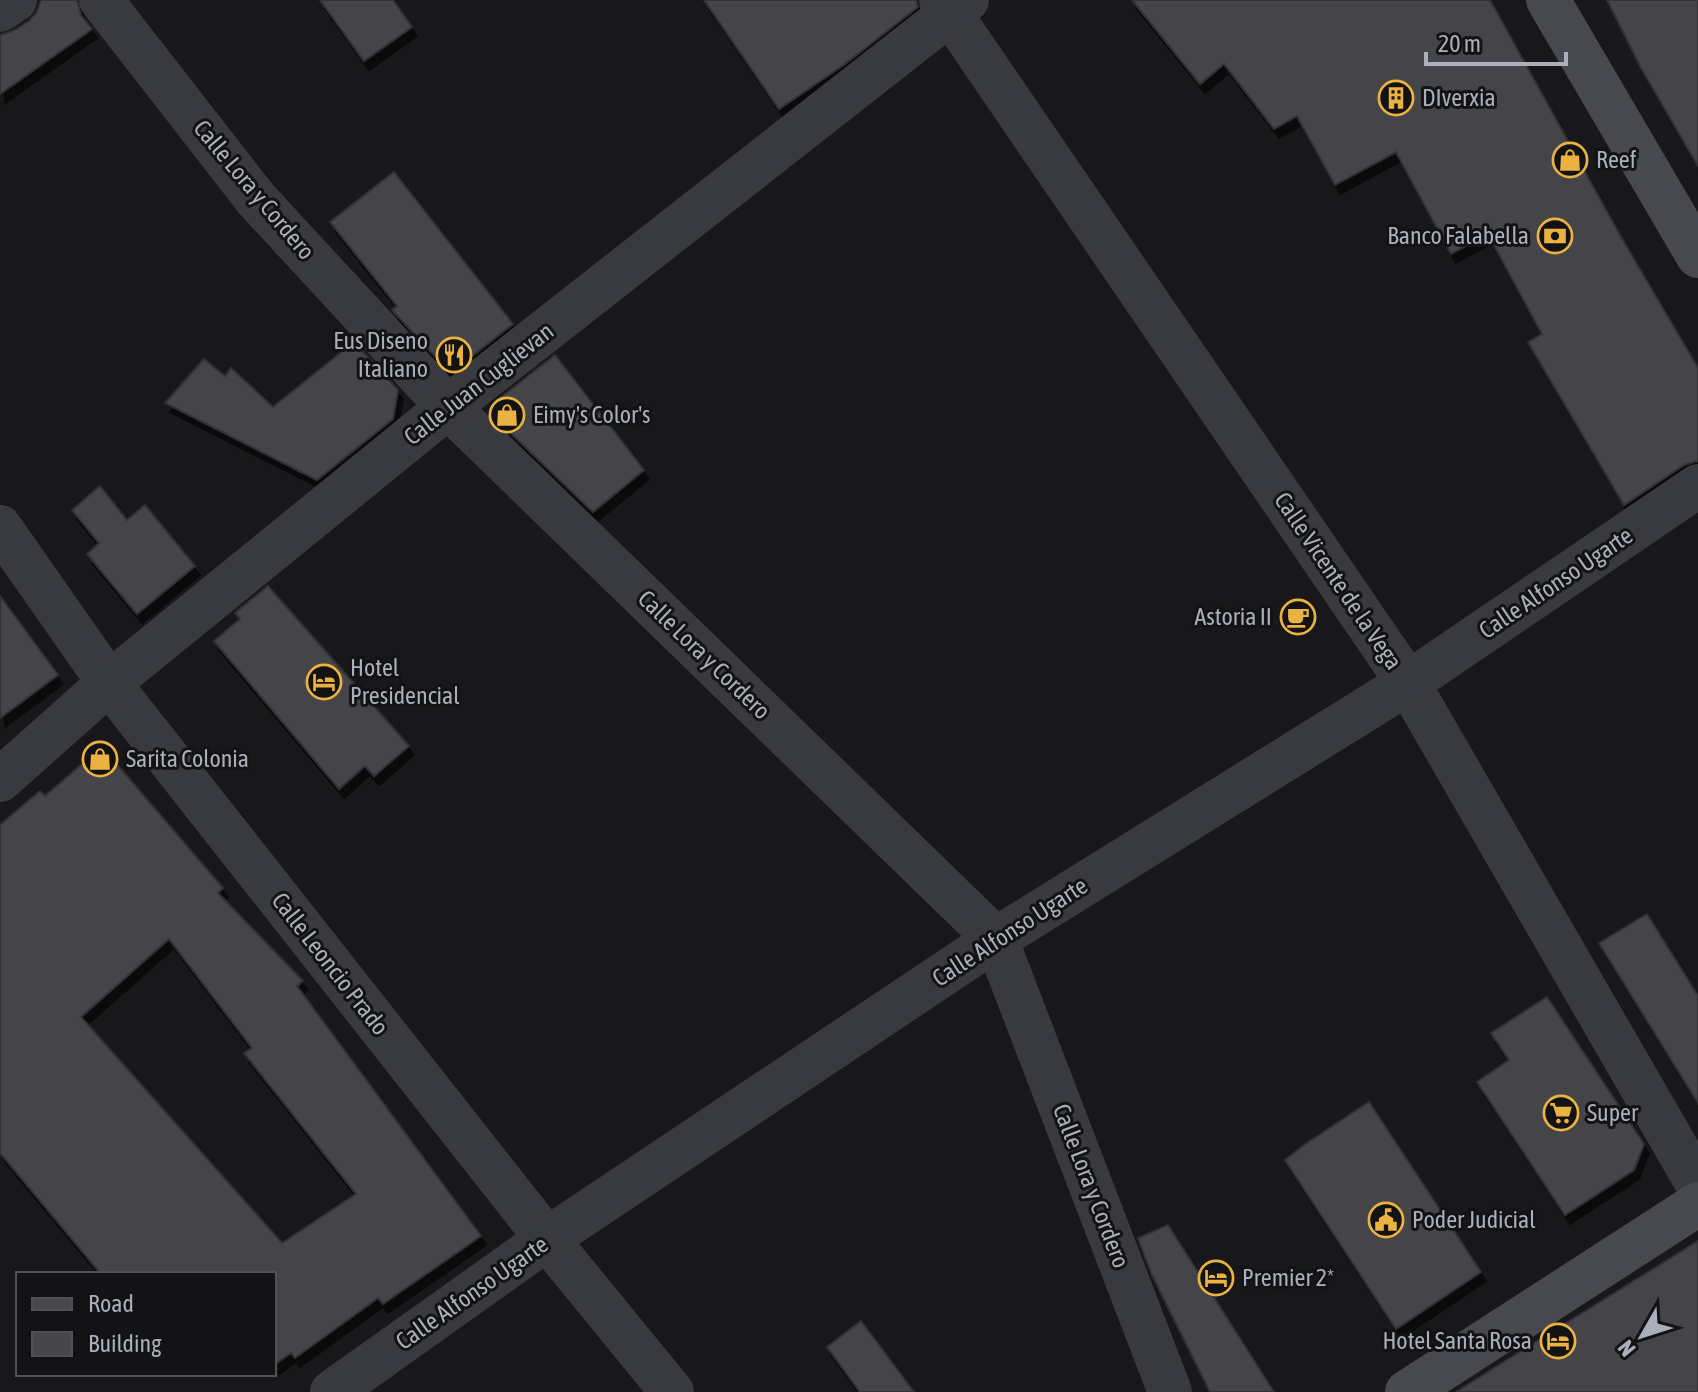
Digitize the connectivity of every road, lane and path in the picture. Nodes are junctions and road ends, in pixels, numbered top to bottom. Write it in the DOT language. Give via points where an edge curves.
graph roads {
  1 [pos="15,0"];
  2 [pos="101,0"];
  3 [pos="1548,0"];
  4 [pos="952,5"];
  5 [pos="0,10"];
  6 [pos="1698,256"];
  7 [pos="448,407"];
  8 [pos="1698,486"];
  9 [pos="0,527"];
  10 [pos="109,683"];
  11 [pos="1408,683"];
  12 [pos="0,780"];
  13 [pos="996,939"];
  14 [pos="1698,1185"];
  15 [pos="1698,1204"];
  16 [pos="547,1239"];
  17 [pos="332,1392"];
  18 [pos="672,1392"];
  19 [pos="1170,1392"];
  20 [pos="1407,1392"];
  1 -- 5 [label="street"];
  2 -- 7 [label="street, Calle Lora y Cordero" via="256,199"];
  3 -- 6 [label="main road"];
  4 -- 7 [label="street, Calle Juan Cuglievan"];
  4 -- 11 [label="street, Calle Vicente de la Vega"];
  7 -- 10 [label="street, Calle Juan Cuglievan"];
  7 -- 13 [label="street, Calle Lora y Cordero"];
  8 -- 11 [label="street, Calle Alfonso Ugarte"];
  9 -- 10 [label="street, Calle Leoncio Prado"];
  10 -- 12 [label="street, Calle Juan Cuglievan"];
  10 -- 16 [label="street, Calle Leoncio Prado"];
  11 -- 13 [label="street, Calle Alfonso Ugarte"];
  11 -- 14 [label="street, Calle Vicente de la Vega"];
  13 -- 16 [label="street, Calle Alfonso Ugarte"];
  13 -- 19 [label="street, Calle Lora y Cordero"];
  15 -- 20 [label="main road"];
  16 -- 17 [label="street, Calle Alfonso Ugarte"];
  16 -- 18 [label="street, Calle Leoncio Prado"];
}
